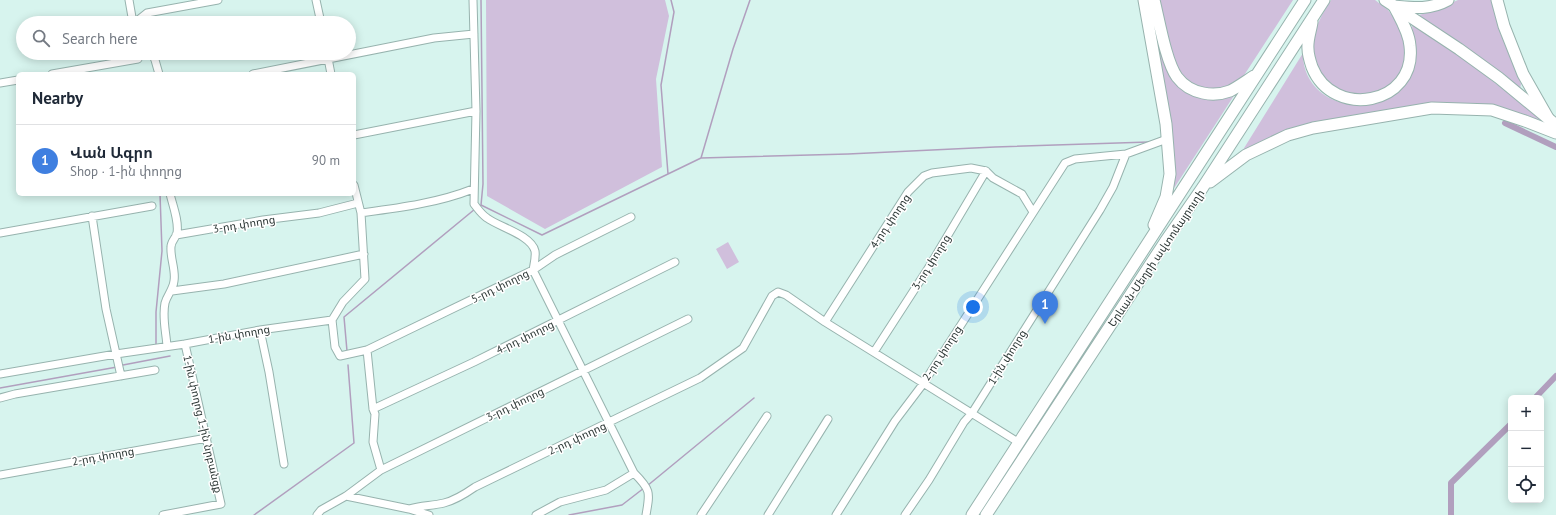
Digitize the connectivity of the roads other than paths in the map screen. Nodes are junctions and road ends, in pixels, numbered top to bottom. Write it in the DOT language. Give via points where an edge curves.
graph roads {
  1 [pos="129,0"];
  2 [pos="218,0"];
  3 [pos="316,0"];
  4 [pos="473,0"];
  5 [pos="1144,0"];
  6 [pos="1154,0"];
  7 [pos="1306,0"];
  8 [pos="1324,0"];
  9 [pos="1448,0"];
  10 [pos="1497,0"];
  11 [pos="1390,3"];
  12 [pos="133,16"];
  13 [pos="143,16"];
  14 [pos="319,16"];
  15 [pos="1313,16"];
  16 [pos="474,34"];
  17 [pos="356,51"];
  18 [pos="119,60"];
  19 [pos="155,60"];
  20 [pos="311,60"];
  21 [pos="328,60"];
  22 [pos="62,72"];
  23 [pos="158,72"];
  24 [pos="261,72"];
  25 [pos="331,72"];
  26 [pos="1256,75"];
  27 [pos="16,80"];
  28 [pos="0,83"];
  29 [pos="476,111"];
  30 [pos="1552,122"];
  31 [pos="1556,133"];
  32 [pos="356,135"];
  33 [pos="1167,139"];
  34 [pos="1126,154"];
  35 [pos="986,171"];
  36 [pos="1203,187"];
  37 [pos="473,189"];
  38 [pos="356,194"];
  39 [pos="170,196"];
  40 [pos="358,203"];
  41 [pos="152,206"];
  42 [pos="1033,212"];
  43 [pos="360,213"];
  44 [pos="92,216"];
  45 [pos="631,217"];
  46 [pos="0,233"];
  47 [pos="176,235"];
  48 [pos="1150,240"];
  49 [pos="364,254"];
  50 [pos="675,262"];
  51 [pos="533,270"];
  52 [pos="172,291"];
  53 [pos="688,319"];
  54 [pos="332,320"];
  55 [pos="558,320"];
  56 [pos="825,322"];
  57 [pos="260,330"];
  58 [pos="185,344"];
  59 [pos="167,346"];
  60 [pos="367,350"];
  61 [pos="874,352"];
  62 [pos="116,354"];
  63 [pos="155,370"];
  64 [pos="583,371"];
  65 [pos="0,374"];
  66 [pos="121,376"];
  67 [pos="923,384"];
  68 [pos="0,398"];
  69 [pos="373,409"];
  70 [pos="972,413"];
  71 [pos="767,416"];
  72 [pos="828,419"];
  73 [pos="609,423"];
  74 [pos="207,438"];
  75 [pos="1018,442"];
  76 [pos="284,464"];
  77 [pos="381,470"];
  78 [pos="634,473"];
  79 [pos="0,475"];
  80 [pos="346,496"];
  81 [pos="409,509"];
  82 [pos="163,515"];
  83 [pos="317,515"];
  84 [pos="429,515"];
  85 [pos="536,515"];
  86 [pos="646,515"];
  87 [pos="701,515"];
  88 [pos="768,515"];
  89 [pos="836,515"];
  90 [pos="905,515"];
  91 [pos="972,515"];
  92 [pos="986,515"];
  1 -- 12 [label="street"];
  2 -- 13 [label="street" via="147,13"];
  3 -- 14 [label="street"];
  4 -- 16 [label="street"];
  5 -- 33 [label="main road"];
  6 -- 26 [label="main road" via="1170,65 1186,86 1197,92 1220,93 1230,91"];
  7 -- 26 [label="main road, Երևան-Մեղրի ավտոմայրուղի"];
  8 -- 15 [label="main road, Երևան-Մեղրի ավտոմայրուղի"];
  9 -- 11 [label="main road" via="1424,8"];
  10 -- 30 [label="main road" via="1504,26 1523,74"];
  11 -- 15 [label="main road" via="1405,28 1410,45 1408,68 1395,88 1369,100 1336,95 1315,74 1307,48"];
  11 -- 30 [label="main road" via="1499,78"];
  15 -- 36 [label="main road, Երևան-Մեղրի ավտոմայրուղի"];
  16 -- 17 [label="street"];
  16 -- 29 [label="street"];
  18 -- 22 [label="street"];
  19 -- 23 [label="street"];
  20 -- 24 [label="street"];
  21 -- 25 [label="street"];
  26 -- 48 [label="main road, Երևան-Մեղրի ավտոմայրուղի"];
  27 -- 28 [label="street"];
  29 -- 32 [label="street"];
  29 -- 37 [label="street"];
  31 -- 36 [label="main road" via="1492,110 1432,108 1391,114 1288,135 1246,155"];
  33 -- 34 [label="street, 2-րդ փողոց"];
  33 -- 48 [label="main road" via="1170,174 1166,198"];
  34 -- 42 [label="street, 2-րդ փողոց" via="1075,159 1065,163"];
  34 -- 70 [label="street, 1-ին փողոց" via="1113,187 1100,210"];
  35 -- 42 [label="street" via="993,178 1022,194"];
  35 -- 56 [label="street, 4-րդ փողոց" via="970,168 924,176 904,198"];
  35 -- 61 [label="street, 3-րդ փողոց"];
  36 -- 92 [label="main road, Երևան-Մեղրի ավտոմայրուղի"];
  37 -- 43 [label="street" via="458,195 400,208"];
  37 -- 51 [label="street" via="474,204 478,210 533,246 536,253"];
  38 -- 40 [label="street"];
  39 -- 47 [label="street" via="177,225"];
  40 -- 43 [label="street"];
  40 -- 47 [label="street, 3-րդ փողոց" via="319,213"];
  41 -- 44 [label="street"];
  42 -- 67 [label="street, 2-րդ փողոց"];
  43 -- 49 [label="street"];
  44 -- 46 [label="street"];
  44 -- 62 [label="street" via="106,309"];
  45 -- 51 [label="street, 5-րդ փողոց" via="555,255"];
  47 -- 52 [label="street" via="170,246 175,278"];
  48 -- 75 [label="main road, Երևան-Մեղրի ավտոմայրուղի"];
  49 -- 52 [label="street" via="224,284"];
  49 -- 54 [label="street" via="365,279 343,302"];
  50 -- 55 [label="street, 4-րդ փողոց"];
  51 -- 55 [label="street"];
  51 -- 60 [label="street, 5-րդ փողոց"];
  52 -- 59 [label="street" via="165,304"];
  53 -- 64 [label="street, 3-րդ փողոց"];
  54 -- 57 [label="street, 1-ին փողոց"];
  54 -- 60 [label="street, 5-րդ փողոց" via="335,347 340,356"];
  55 -- 64 [label="street"];
  55 -- 69 [label="street, 4-րդ փողոց"];
  56 -- 61 [label="street"];
  56 -- 73 [label="street, 2-րդ փողոց" via="778,292 772,296 743,348 700,378"];
  57 -- 58 [label="street, 1-ին փողոց"];
  57 -- 76 [label="street"];
  58 -- 59 [label="street, 1-ին փողոց"];
  58 -- 74 [label="street, 1-ին փողոց 1-ին նրբանցք"];
  59 -- 62 [label="street, 1-ին փողոց"];
  60 -- 69 [label="street"];
  61 -- 67 [label="street"];
  62 -- 65 [label="street, 1-ին փողոց"];
  62 -- 66 [label="street"];
  63 -- 66 [label="street"];
  64 -- 73 [label="street"];
  64 -- 77 [label="street, 3-րդ փողոց"];
  66 -- 68 [label="street"];
  67 -- 70 [label="street"];
  67 -- 89 [label="street, 2-րդ փողոց" via="895,421"];
  69 -- 77 [label="street" via="373,442"];
  70 -- 75 [label="street"];
  70 -- 90 [label="street, 1-ին փողոց"];
  71 -- 87 [label="street"];
  72 -- 88 [label="street"];
  73 -- 78 [label="street"];
  73 -- 81 [label="street, 2-րդ փողոց" via="475,487 461,497 444,503"];
  74 -- 79 [label="street, 2-րդ փողոց"];
  74 -- 82 [label="street, 1-ին փողոց 1-ին նրբանցք" via="221,504"];
  75 -- 91 [label="main road, Երևան-Մեղրի ավտոմայրուղի"];
  77 -- 80 [label="street, 3-րդ փողոց"];
  78 -- 85 [label="street" via="606,490 560,502"];
  78 -- 86 [label="street" via="645,483 649,492"];
  80 -- 81 [label="street, 2-րդ փողոց"];
  80 -- 83 [label="street, 3-րդ փողոց"];
  81 -- 84 [label="street"];
}
